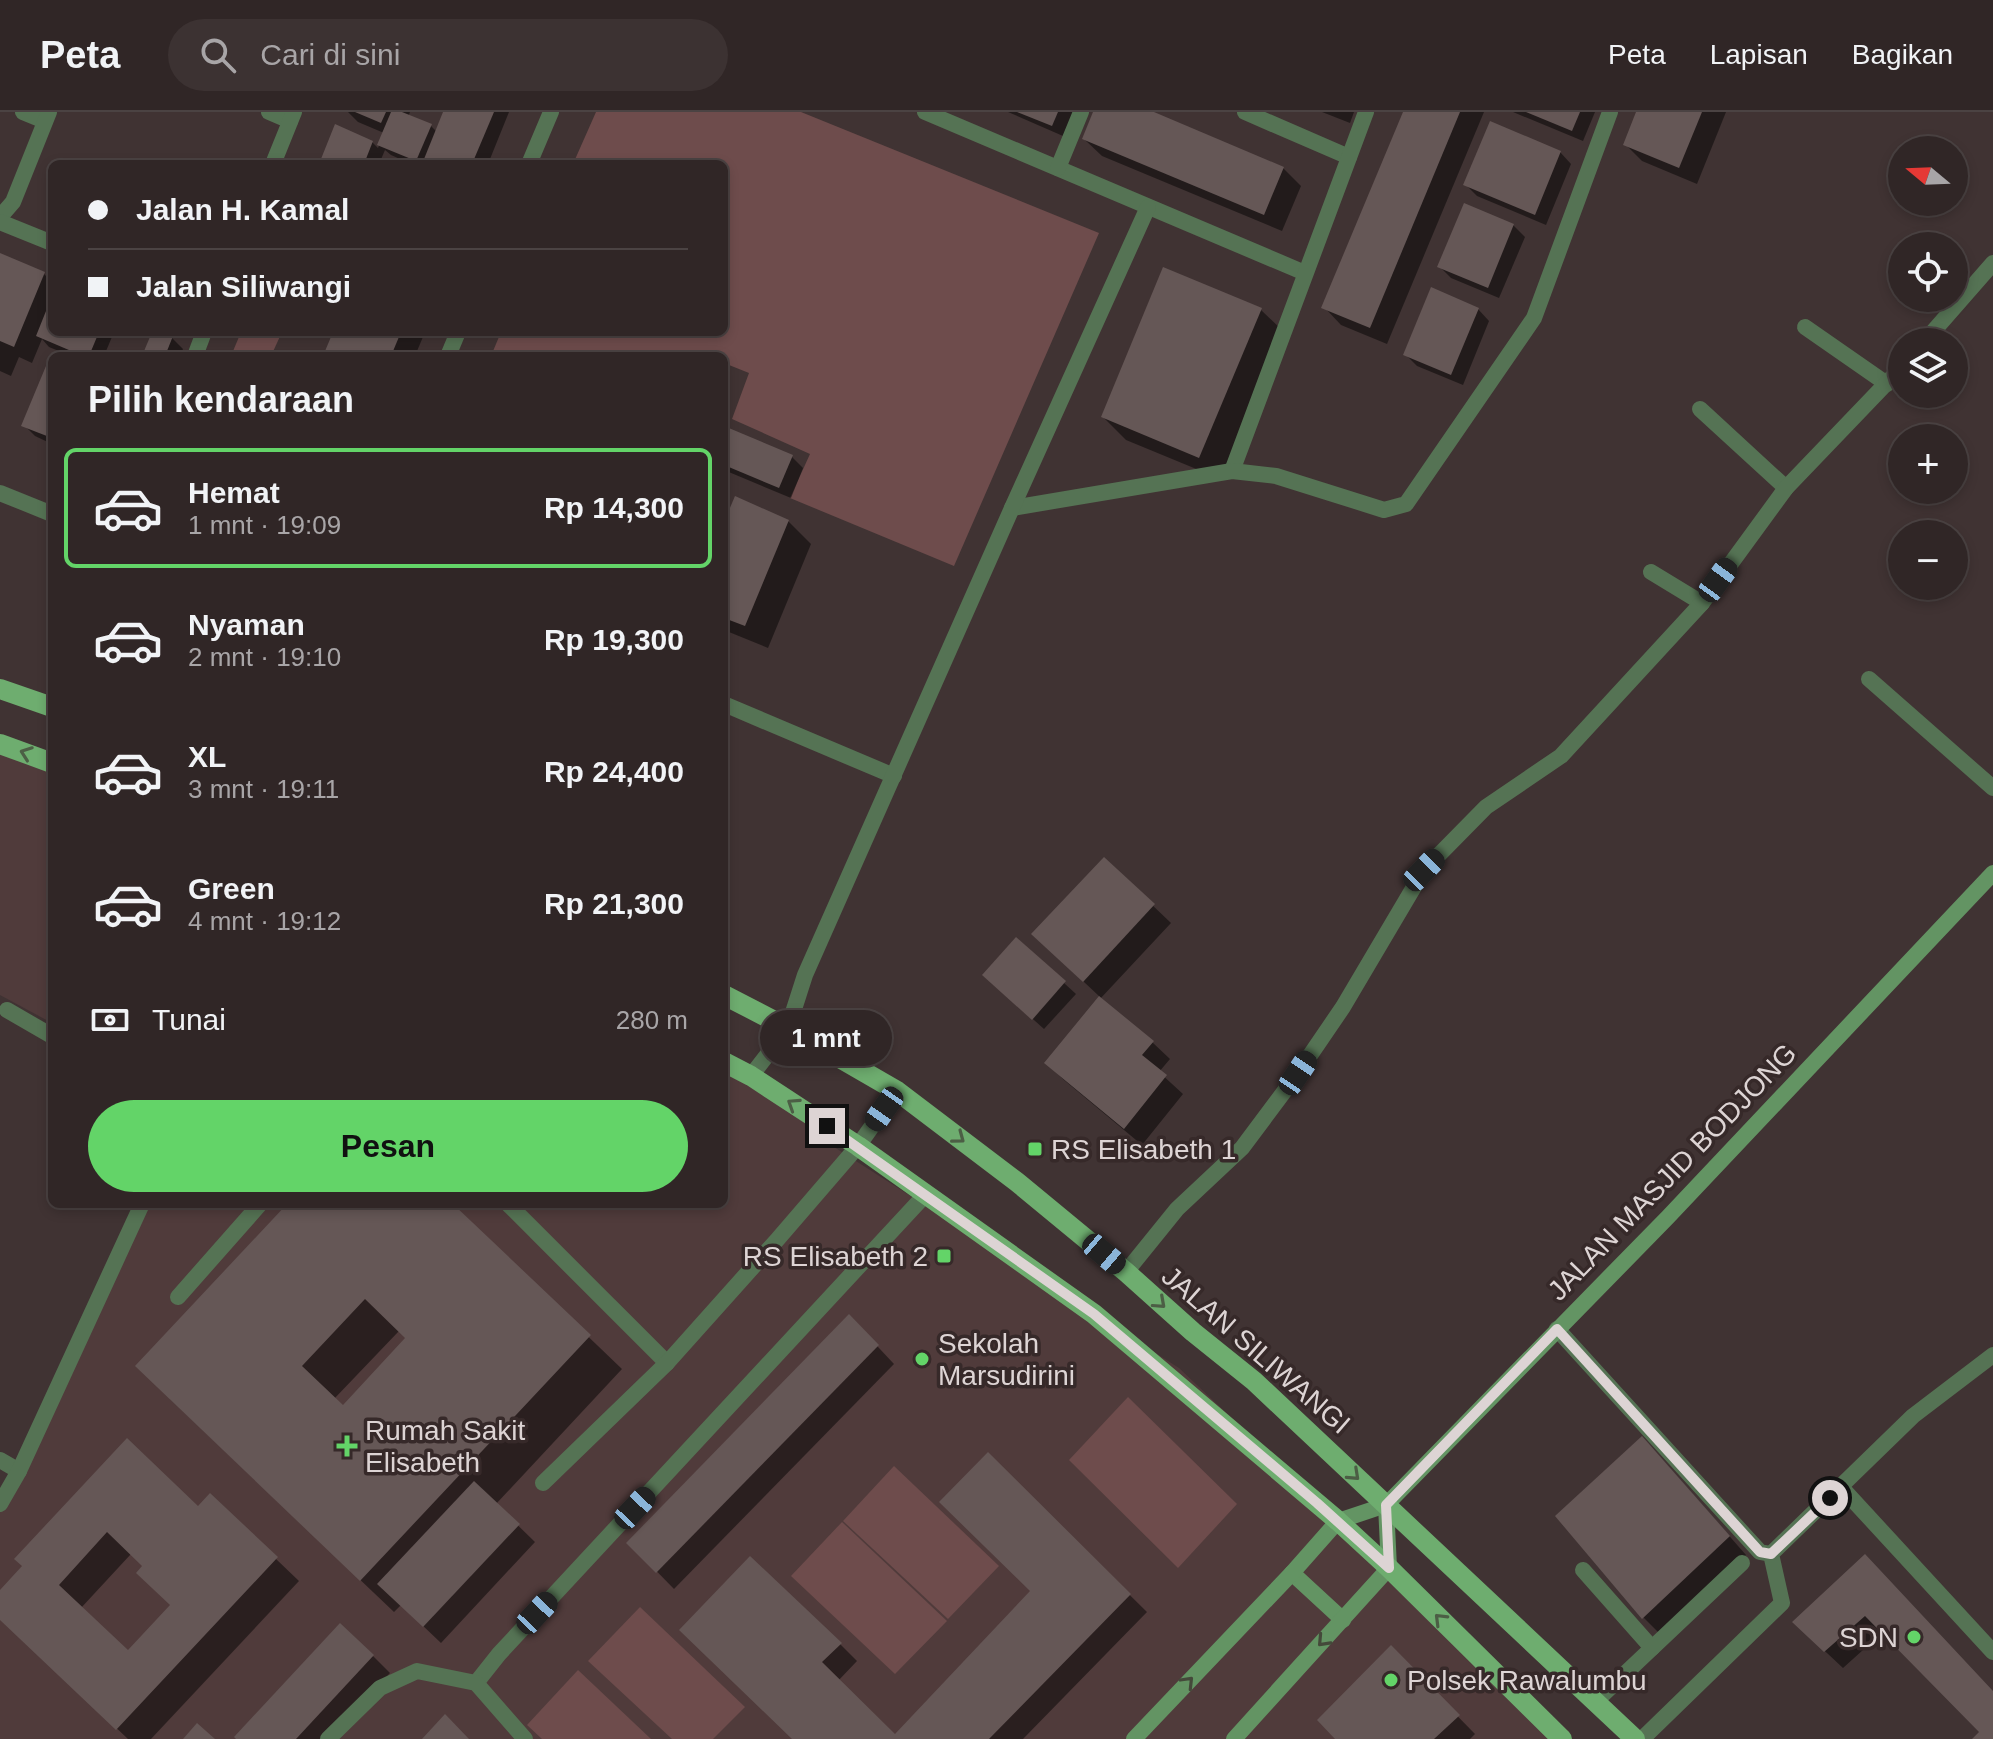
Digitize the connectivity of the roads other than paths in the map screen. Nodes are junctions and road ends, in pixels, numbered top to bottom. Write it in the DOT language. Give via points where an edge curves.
graph roads {
  1 [pos="23,112"];
  2 [pos="269,112"];
  3 [pos="551,112"];
  4 [pos="925,112"];
  5 [pos="1081,112"];
  6 [pos="1245,112"];
  7 [pos="1366,112"];
  8 [pos="1610,112"];
  9 [pos="292,116"];
  10 [pos="47,117"];
  11 [pos="1349,157"];
  12 [pos="275,160"];
  13 [pos="531,160"];
  14 [pos="1058,168"];
  15 [pos="1148,207"];
  16 [pos="0,220"];
  17 [pos="48,241"];
  18 [pos="1993,263"];
  19 [pos="1305,273"];
  20 [pos="1805,327"];
  21 [pos="1936,328"];
  22 [pos="1887,384"];
  23 [pos="1700,409"];
  24 [pos="1232,471"];
  25 [pos="1786,488"];
  26 [pos="0,493"];
  27 [pos="1012,508"];
  28 [pos="48,512"];
  29 [pos="1651,572"];
  30 [pos="1702,603"];
  31 [pos="1869,679"];
  32 [pos="0,689"];
  33 [pos="48,706"];
  34 [pos="728,706"];
  35 [pos="0,744"];
  36 [pos="48,762"];
  37 [pos="894,776"];
  38 [pos="1993,788"];
  39 [pos="1993,873"];
  40 [pos="728,997"];
  41 [pos="7,1010"];
  42 [pos="788,1028"];
  43 [pos="48,1034"];
  44 [pos="728,1064"];
  45 [pos="751,1076"];
  46 [pos="897,1091"];
  47 [pos="858,1146"];
  48 [pos="926,1194"];
  49 [pos="140,1208"];
  50 [pos="256,1208"];
  51 [pos="512,1208"];
  52 [pos="1126,1272"];
  53 [pos="178,1297"];
  54 [pos="1557,1329"];
  55 [pos="1993,1355"];
  56 [pos="667,1363"];
  57 [pos="0,1460"];
  58 [pos="19,1471"];
  59 [pos="543,1483"];
  60 [pos="1841,1487"];
  61 [pos="0,1504"];
  62 [pos="1386,1505"];
  63 [pos="1338,1521"];
  64 [pos="1771,1554"];
  65 [pos="1742,1563"];
  66 [pos="1389,1568"];
  67 [pos="1583,1570"];
  68 [pos="1292,1573"];
  69 [pos="1343,1620"];
  70 [pos="1652,1648"];
  71 [pos="1993,1652"];
  72 [pos="476,1683"];
  73 [pos="1595,1702"];
  74 [pos="328,1739"];
  75 [pos="525,1739"];
  76 [pos="1134,1739"];
  77 [pos="1234,1739"];
  78 [pos="1562,1739"];
  79 [pos="1635,1739"];
  80 [pos="1642,1739"];
  1 -- 10 [label="street"];
  2 -- 9 [label="street"];
  3 -- 13 [label="street"];
  4 -- 14 [label="street"];
  5 -- 14 [label="street"];
  6 -- 11 [label="street"];
  7 -- 11 [label="street"];
  8 -- 24 [label="street" via="1534,318 1406,504 1384,510 1276,476"];
  9 -- 12 [label="street"];
  10 -- 16 [label="street" via="13,202"];
  11 -- 19 [label="street"];
  14 -- 15 [label="street"];
  15 -- 19 [label="street"];
  15 -- 27 [label="street"];
  16 -- 17 [label="street"];
  18 -- 21 [label="street"];
  19 -- 24 [label="street"];
  20 -- 22 [label="street"];
  22 -- 25 [label="street"];
  23 -- 25 [label="street"];
  24 -- 27 [label="street"];
  25 -- 30 [label="street"];
  26 -- 28 [label="street"];
  27 -- 37 [label="street"];
  29 -- 30 [label="street"];
  30 -- 52 [label="street" via="1561,756 1486,807 1424,870 1298,1073 1242,1148 1177,1209"];
  31 -- 38 [label="street"];
  32 -- 33 [label="main road"];
  34 -- 37 [label="street"];
  36 -- 35 [label="main road, one-way"];
  37 -- 42 [label="street" via="805,975"];
  39 -- 54 [label="street, JALAN MASJID BODJONG"];
  40 -- 42 [label="main road, JALAN SILIWANGI"];
  41 -- 43 [label="street"];
  42 -- 45 [label="street"];
  42 -- 46 [label="main road, JALAN SILIWANGI"];
  44 -- 45 [label="main road"];
  47 -- 45 [label="main road, one-way"];
  46 -- 47 [label="street"];
  46 -- 52 [label="main road, JALAN SILIWANGI, one-way"];
  47 -- 48 [label="main road"];
  47 -- 56 [label="street"];
  48 -- 63 [label="main road" via="1094,1314"];
  48 -- 72 [label="street"];
  49 -- 58 [label="street"];
  50 -- 53 [label="street"];
  51 -- 56 [label="street"];
  52 -- 62 [label="main road, JALAN SILIWANGI, one-way" via="1254,1381"];
  54 -- 62 [label="street, JALAN MASJID BODJONG"];
  54 -- 64 [label="street" via="1760,1552"];
  55 -- 60 [label="street" via="1913,1416"];
  56 -- 59 [label="street"];
  57 -- 58 [label="street"];
  58 -- 61 [label="street"];
  60 -- 64 [label="street"];
  60 -- 71 [label="street"];
  62 -- 63 [label="street"];
  62 -- 66 [label="street"];
  62 -- 73 [label="main road, JALAN SILIWANGI"];
  63 -- 66 [label="main road"];
  63 -- 68 [label="street"];
  64 -- 80 [label="street" via="1782,1603"];
  65 -- 70 [label="street"];
  66 -- 69 [label="street"];
  78 -- 66 [label="main road, one-way"];
  67 -- 70 [label="street"];
  68 -- 69 [label="street"];
  76 -- 68 [label="street, one-way"];
  69 -- 77 [label="street, one-way"];
  70 -- 73 [label="street"];
  72 -- 74 [label="street" via="417,1671 380,1688"];
  72 -- 75 [label="street"];
  73 -- 79 [label="main road, JALAN SILIWANGI"];
}
